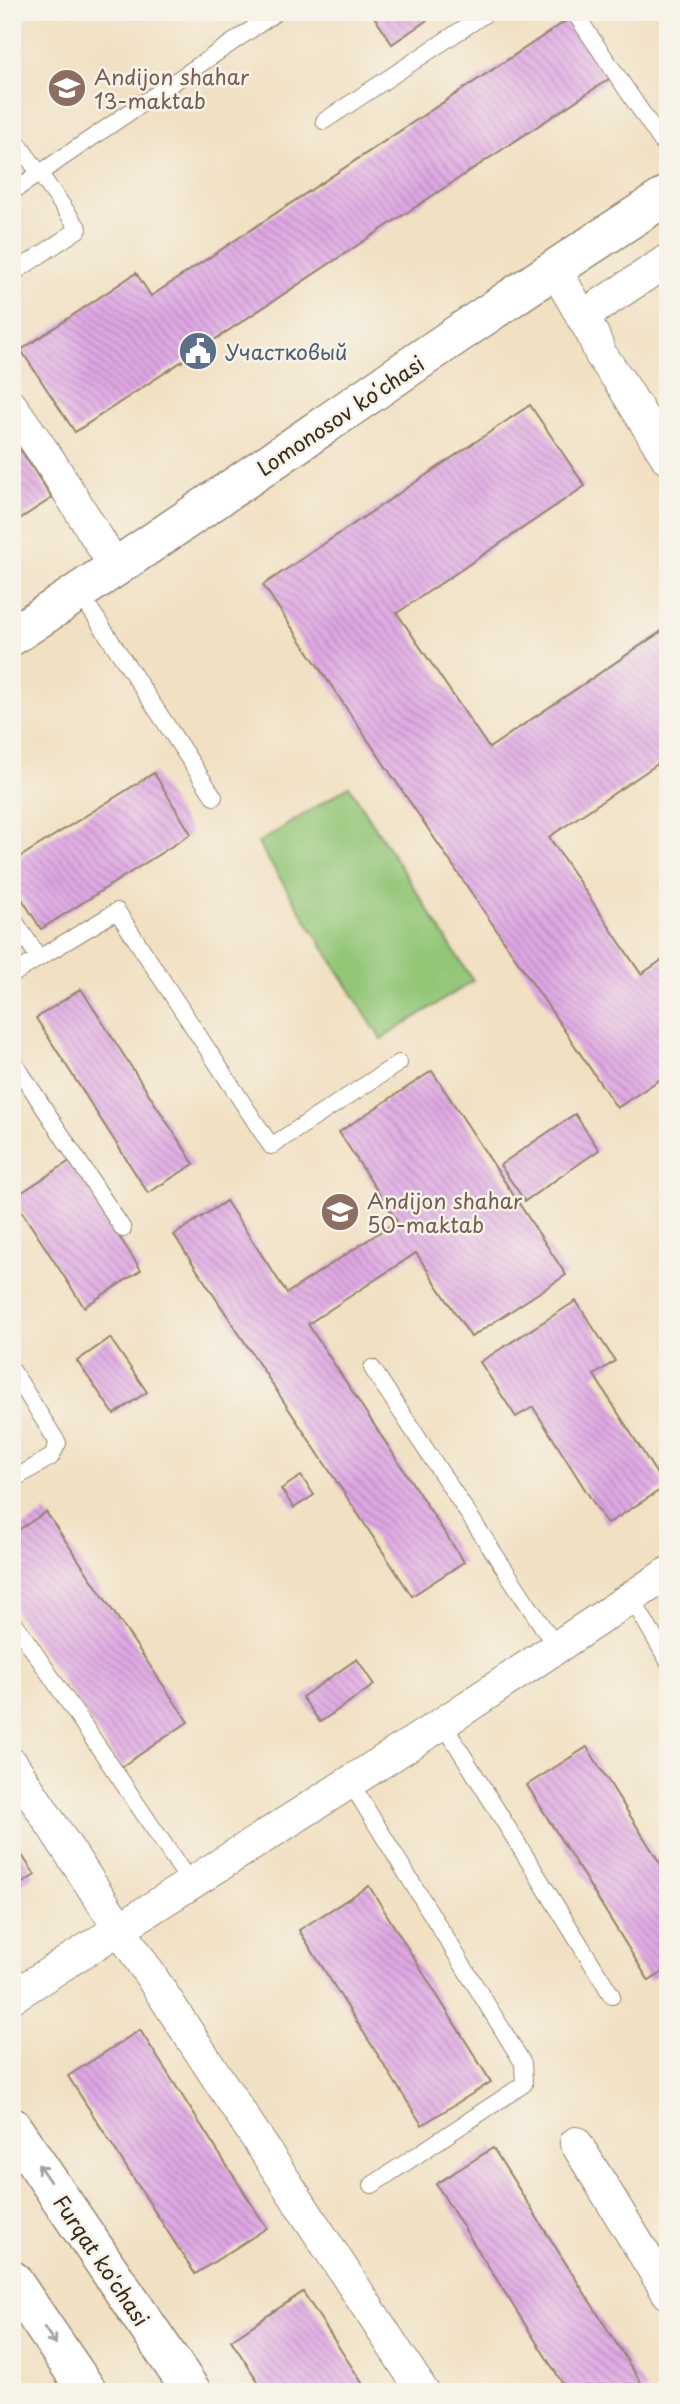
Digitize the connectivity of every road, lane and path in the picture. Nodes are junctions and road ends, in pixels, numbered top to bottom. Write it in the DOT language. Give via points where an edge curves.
graph roads {
  1 [pos="276,12"];
  2 [pos="488,12"];
  3 [pos="574,12"];
  4 [pos="324,121"];
  5 [pos="12,135"];
  6 [pos="668,151"];
  7 [pos="39,174"];
  8 [pos="12,192"];
  9 [pos="668,195"];
  10 [pos="668,260"];
  11 [pos="554,268"];
  12 [pos="12,274"];
  13 [pos="582,317"];
  14 [pos="12,407"];
  15 [pos="668,459"];
  16 [pos="116,568"];
  17 [pos="79,592"];
  18 [pos="12,636"];
  19 [pos="214,797"];
  20 [pos="12,917"];
  21 [pos="39,958"];
  22 [pos="12,975"];
  23 [pos="12,1059"];
  24 [pos="399,1063"];
  25 [pos="123,1229"];
  26 [pos="372,1368"];
  27 [pos="12,1370"];
  28 [pos="12,1480"];
  29 [pos="668,1573"];
  30 [pos="631,1597"];
  31 [pos="12,1619"];
  32 [pos="556,1647"];
  33 [pos="668,1661"];
  34 [pos="443,1723"];
  35 [pos="12,1764"];
  36 [pos="350,1782"];
  37 [pos="191,1884"];
  38 [pos="120,1929"];
  39 [pos="612,1996"];
  40 [pos="12,1997"];
  41 [pos="12,2127"];
  42 [pos="576,2143"];
  43 [pos="372,2185"];
  44 [pos="12,2280"];
  45 [pos="668,2292"];
  46 [pos="88,2392"];
  47 [pos="192,2392"];
  48 [pos="423,2392"];
  1 -- 7 [label="lane"];
  2 -- 4 [label="lane"];
  3 -- 6 [label="lane"];
  5 -- 7 [label="lane"];
  7 -- 8 [label="lane"];
  7 -- 12 [label="lane" via="79,229"];
  9 -- 11 [label="street, Lomonosov koʻchasi"];
  10 -- 13 [label="street"];
  11 -- 13 [label="street"];
  11 -- 16 [label="street, Lomonosov koʻchasi"];
  13 -- 15 [label="street"];
  14 -- 16 [label="street"];
  16 -- 17 [label="street, Lomonosov koʻchasi"];
  17 -- 18 [label="street, Lomonosov koʻchasi"];
  17 -- 19 [label="lane"];
  20 -- 21 [label="lane"];
  21 -- 22 [label="lane"];
  21 -- 24 [label="lane" via="117,911 271,1146"];
  23 -- 25 [label="lane"];
  26 -- 32 [label="lane"];
  27 -- 28 [label="lane" via="58,1443 51,1457"];
  29 -- 30 [label="street"];
  30 -- 32 [label="street"];
  30 -- 33 [label="lane"];
  31 -- 37 [label="lane"];
  32 -- 34 [label="street"];
  34 -- 36 [label="street"];
  34 -- 39 [label="lane"];
  35 -- 38 [label="street"];
  36 -- 37 [label="street"];
  36 -- 43 [label="lane" via="523,2063 524,2084"];
  37 -- 38 [label="street"];
  38 -- 40 [label="street"];
  38 -- 48 [label="street"];
  47 -- 41 [label="street, Furqat ko'chasi, one-way"];
  42 -- 45 [label="street"];
  44 -- 46 [label="street, one-way"];
}
